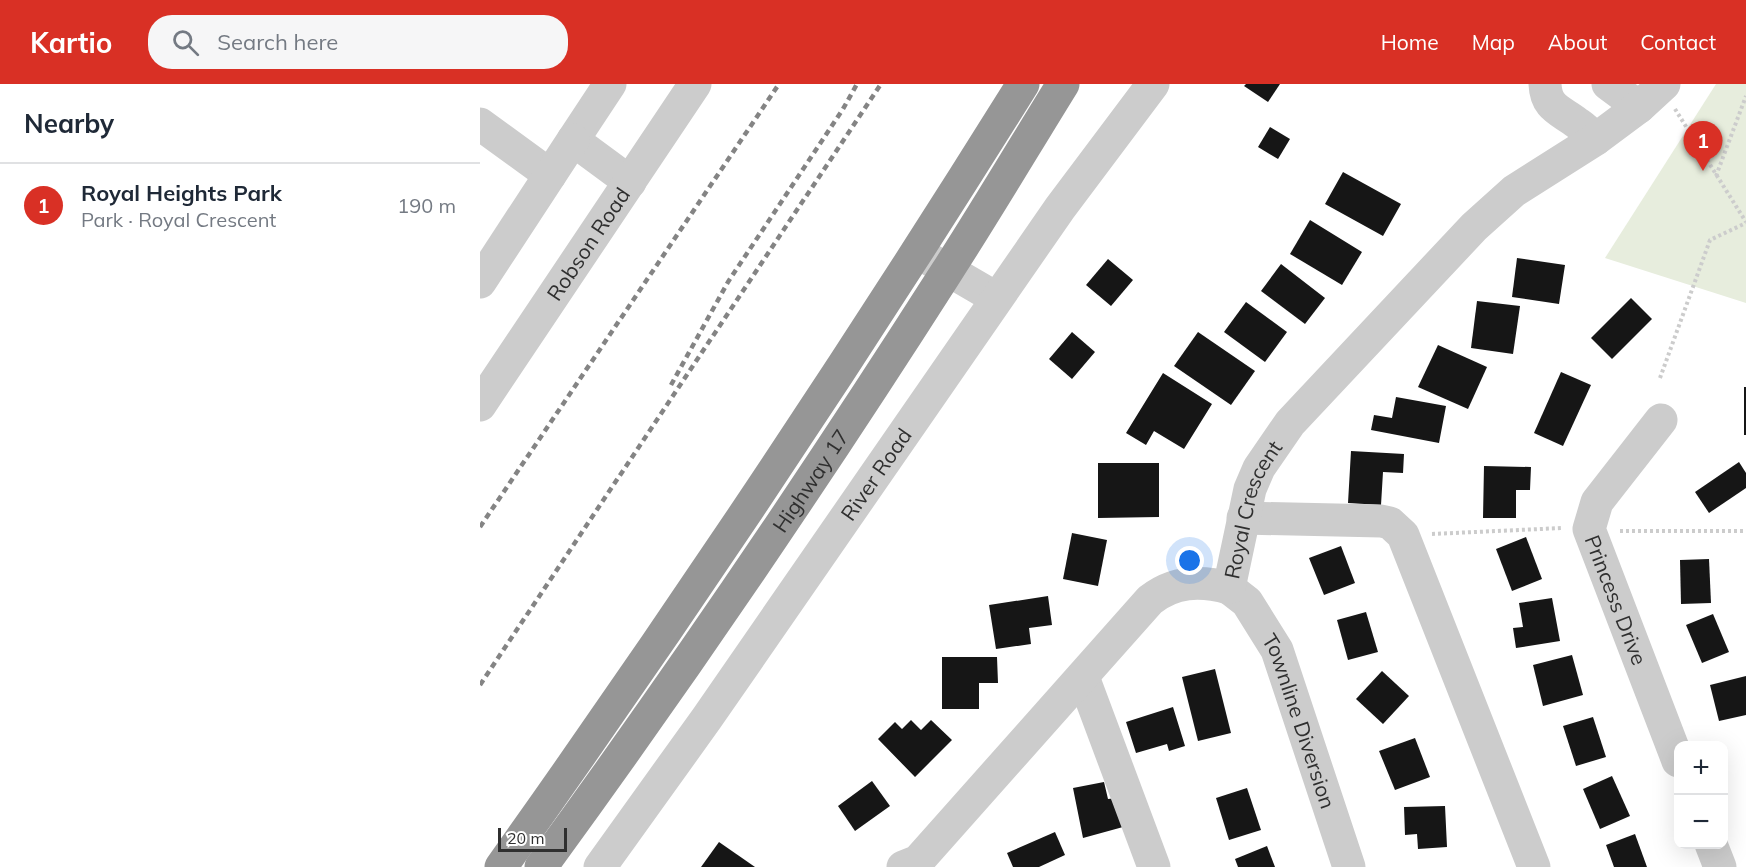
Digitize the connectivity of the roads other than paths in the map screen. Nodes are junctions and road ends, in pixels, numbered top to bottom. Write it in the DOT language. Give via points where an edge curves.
graph roads {
  1 [pos="610,84"];
  2 [pos="695,84"];
  3 [pos="1023,84"];
  4 [pos="1063,84"];
  5 [pos="1153,84"];
  6 [pos="1545,84"];
  7 [pos="1608,84"];
  8 [pos="1668,94"];
  9 [pos="1639,107"];
  10 [pos="480,124"];
  11 [pos="1596,139"];
  12 [pos="573,140"];
  13 [pos="550,175"];
  14 [pos="630,182"];
  15 [pos="917,252"];
  16 [pos="948,270"];
  17 [pos="480,282"];
  18 [pos="996,298"];
  19 [pos="480,405"];
  20 [pos="1661,420"];
  21 [pos="1243,518"];
  22 [pos="1229,588"];
  23 [pos="1083,677"];
  24 [pos="1674,751"];
  25 [pos="1713,849"];
  26 [pos="910,864"];
  27 [pos="501,867"];
  28 [pos="541,867"];
  29 [pos="600,867"];
  30 [pos="1154,867"];
  31 [pos="1349,867"];
  32 [pos="1534,867"];
  33 [pos="1720,867"];
  1 -- 12 [label="street"];
  2 -- 14 [label="street, Robson Road"];
  3 -- 15 [label="highway, Highway 17"];
  4 -- 16 [label="highway, Highway 17"];
  5 -- 18 [label="street, River Road"];
  6 -- 11 [label="street" via="1545,96 1556,109"];
  7 -- 9 [label="street"];
  8 -- 9 [label="street, Royal Crescent"];
  9 -- 11 [label="street, Royal Crescent"];
  10 -- 13 [label="street"];
  11 -- 21 [label="street, Royal Crescent" via="1514,191 1474,226 1290,423 1258,468"];
  12 -- 13 [label="street"];
  12 -- 14 [label="street"];
  13 -- 17 [label="street"];
  14 -- 19 [label="street, Robson Road"];
  15 -- 16 [label="street"];
  15 -- 27 [label="highway, Highway 17" via="620,700"];
  16 -- 18 [label="street"];
  16 -- 28 [label="highway, Highway 17" via="642,729"];
  18 -- 29 [label="street, River Road"];
  20 -- 24 [label="street, Princess Drive" via="1597,502 1589,529"];
  21 -- 22 [label="street, Royal Crescent"];
  21 -- 32 [label="street" via="1381,521 1390,523 1403,535"];
  22 -- 23 [label="street, Royal Crescent" via="1190,583 1158,593"];
  22 -- 31 [label="street, Townline Diversion" via="1247,602 1276,651"];
  23 -- 26 [label="street, Royal Crescent"];
  23 -- 30 [label="street"];
  25 -- 33 [label="street"];
}
